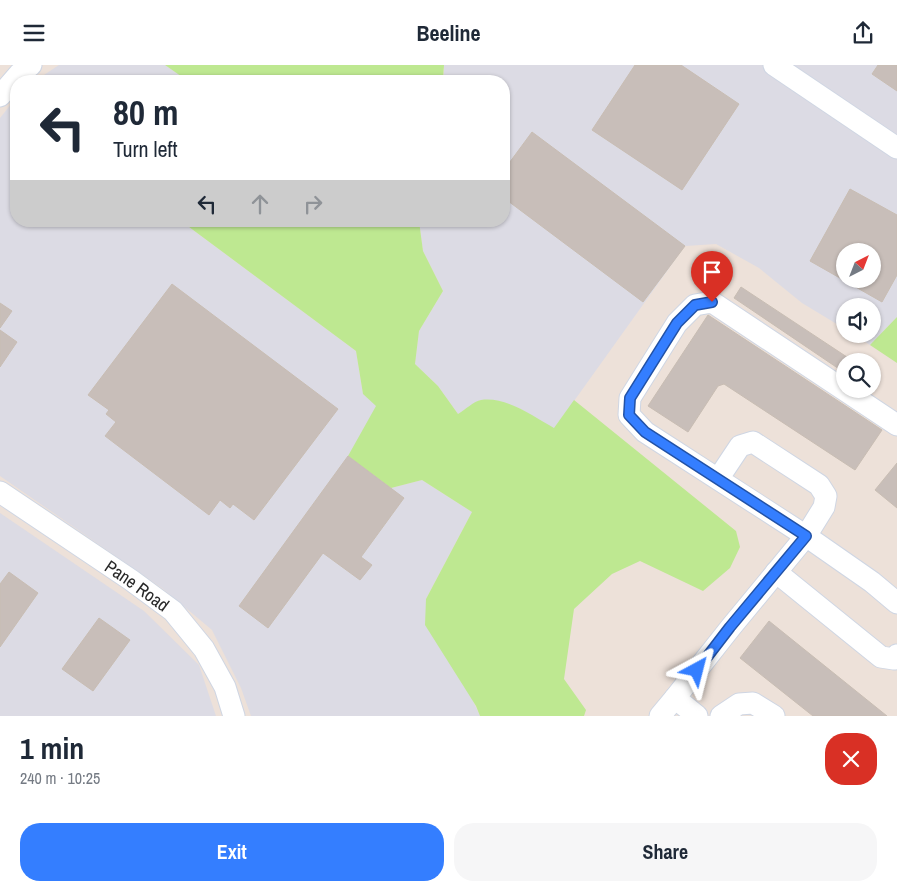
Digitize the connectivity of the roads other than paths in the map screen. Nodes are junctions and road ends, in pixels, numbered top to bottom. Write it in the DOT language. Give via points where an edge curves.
graph roads {
  1 [pos="31,65"];
  2 [pos="774,65"];
  3 [pos="18,75"];
  4 [pos="10,84"];
  5 [pos="0,96"];
  6 [pos="897,148"];
  7 [pos="897,425"];
  8 [pos="718,479"];
  9 [pos="0,492"];
  10 [pos="806,536"];
  11 [pos="776,572"];
  12 [pos="897,603"];
  13 [pos="897,655"];
  14 [pos="675,698"];
  15 [pos="234,716"];
  16 [pos="660,716"];
  17 [pos="697,716"];
  18 [pos="721,716"];
  19 [pos="774,716"];
  1 -- 3 [label="street"];
  2 -- 6 [label="street"];
  4 -- 5 [label="street"];
  7 -- 8 [label="street" via="712,302 695,305 677,323 630,398 629,415 645,432"];
  8 -- 10 [label="street"];
  8 -- 10 [label="street" via="740,446 754,442 819,485 826,496 824,507"];
  9 -- 15 [label="street, Pane Road" via="173,611 204,649 225,687"];
  10 -- 11 [label="street"];
  10 -- 12 [label="street"];
  11 -- 13 [label="street" via="881,657 894,659"];
  11 -- 14 [label="street"];
  14 -- 16 [label="street"];
  14 -- 17 [label="street"];
  18 -- 19 [label="street" via="739,703 753,703"];
}
